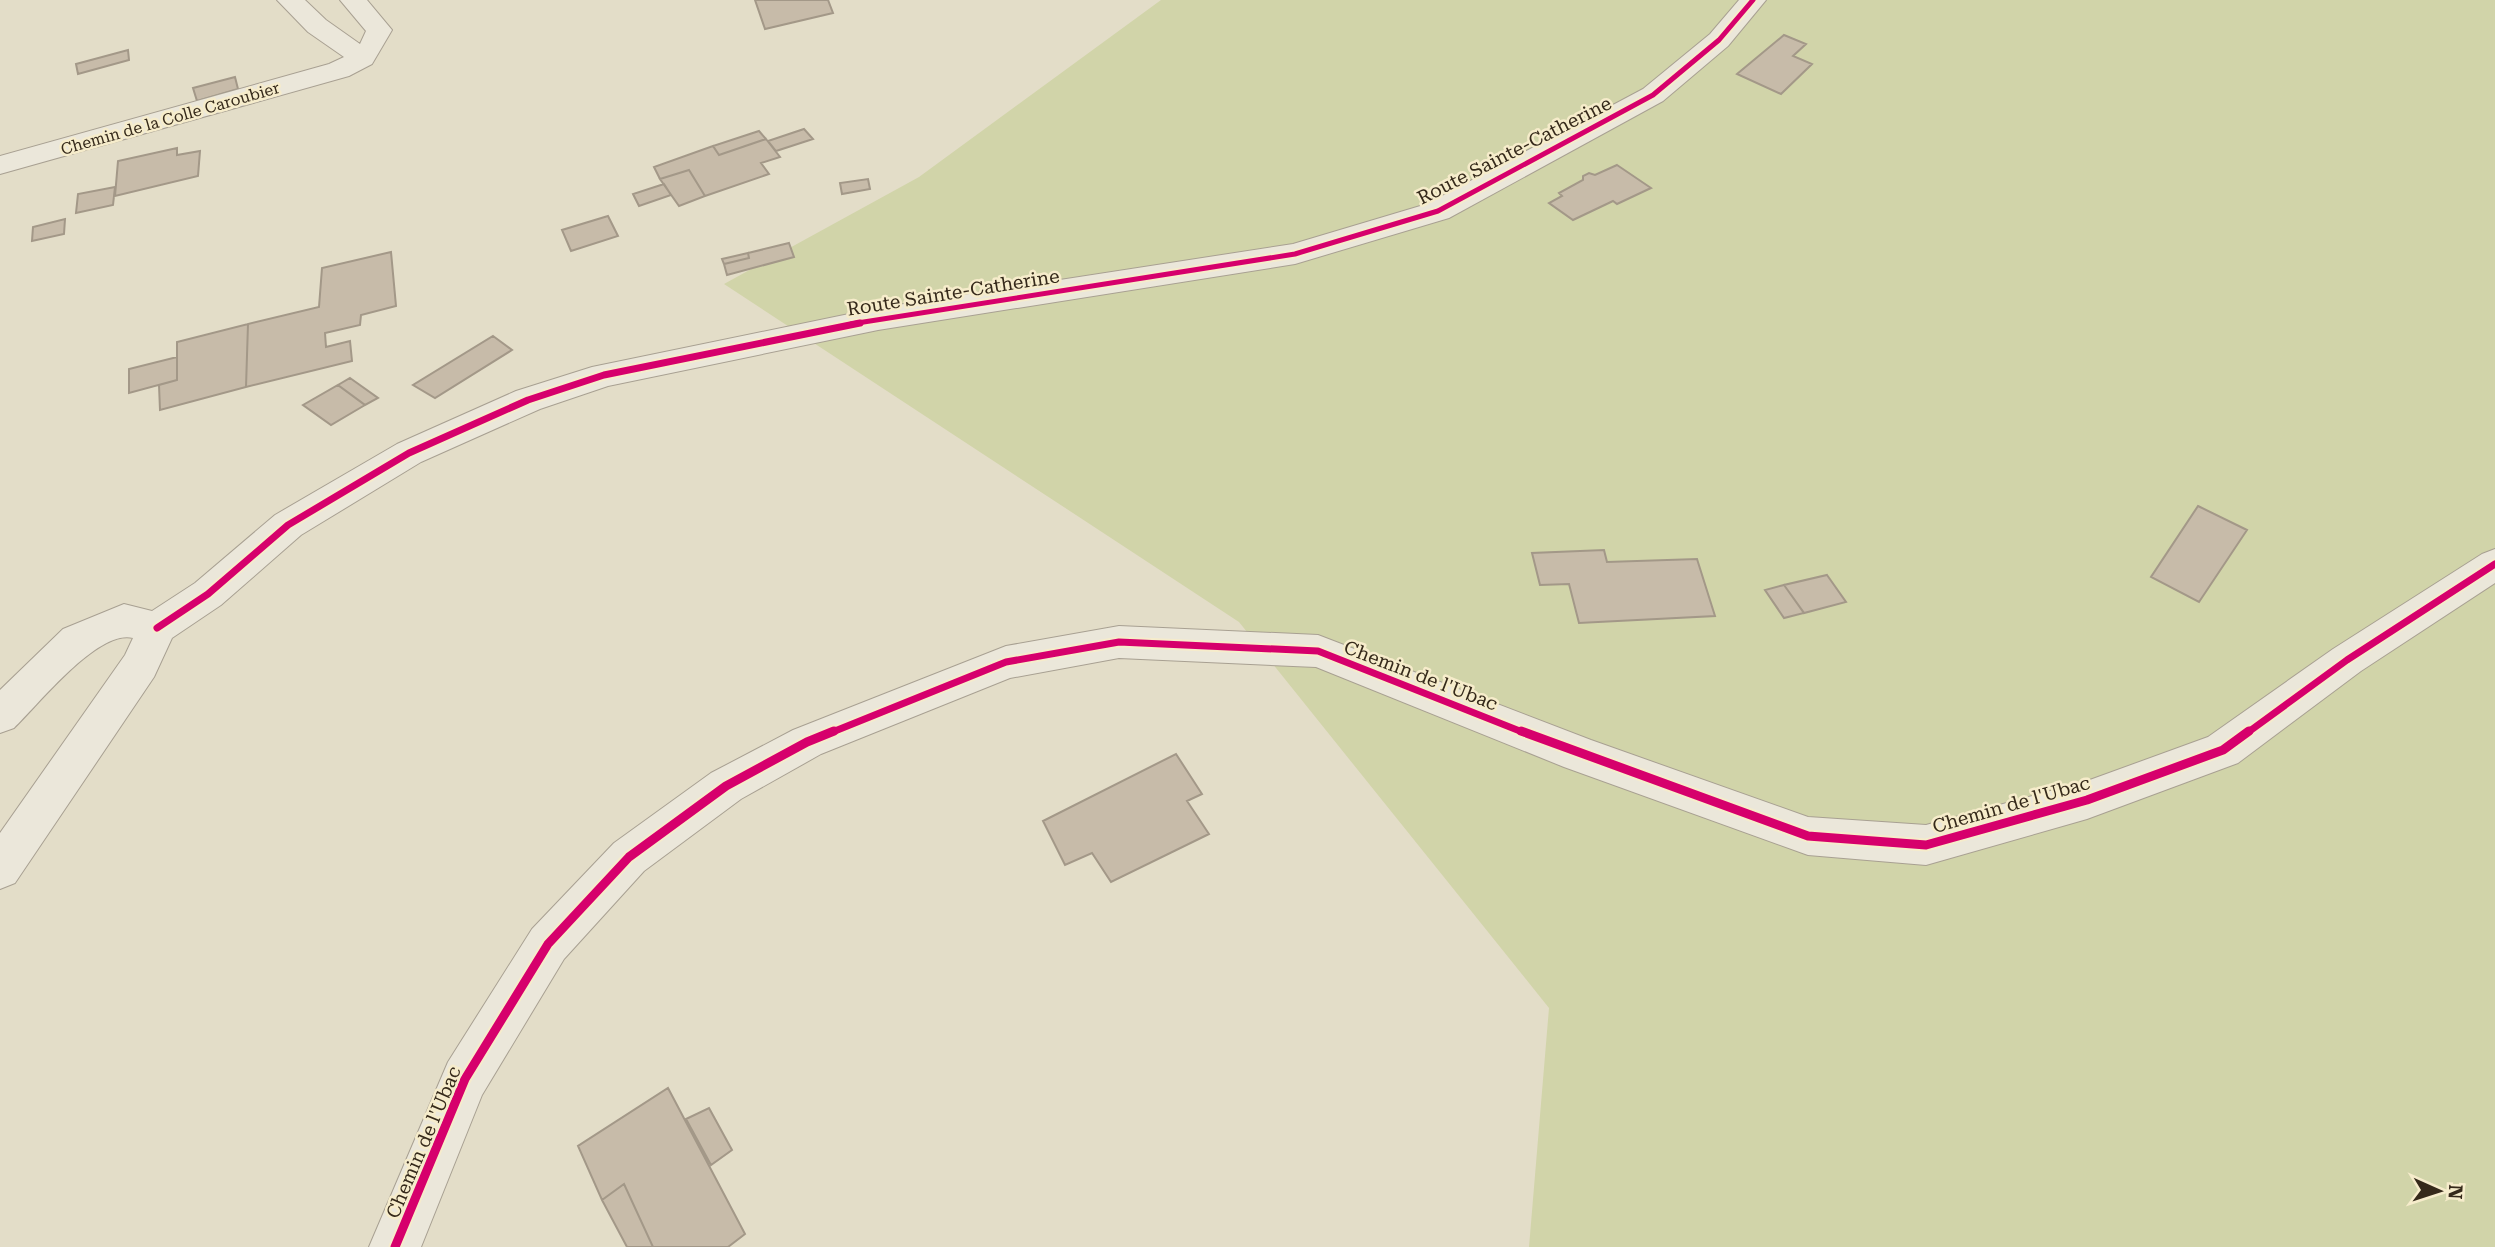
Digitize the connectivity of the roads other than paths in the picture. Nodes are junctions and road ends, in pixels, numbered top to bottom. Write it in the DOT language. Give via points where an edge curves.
graph roads {
  1 [pos="290,0"];
  2 [pos="353,0"];
  3 [pos="1753,0"];
  4 [pos="351,64"];
  5 [pos="0,165"];
  6 [pos="2495,564"];
  7 [pos="157,628"];
  8 [pos="0,716"];
  9 [pos="0,869"];
  10 [pos="395,1247"];
  1 -- 4 [label="street"];
  2 -- 4 [label="street" via="379,30 375,46"];
  3 -- 7 [label="street, Route Sainte-Catherine" via="1719,40 1653,95 1438,211 1295,254 878,318 604,375 528,400 409,453 288,526 208,594"];
  4 -- 5 [label="street, Chemin de la Colle Caroubier"];
  6 -- 10 [label="street, Chemin de l'Ubac" via="2347,660 2223,750 2087,800 1926,845 1808,836 1579,754 1318,651 1119,642 1006,662 807,742 726,786 629,858 548,944 465,1079"];
  7 -- 8 [label="street" via="124,620 77,640"];
  7 -- 9 [label="street" via="140,664"];
}
